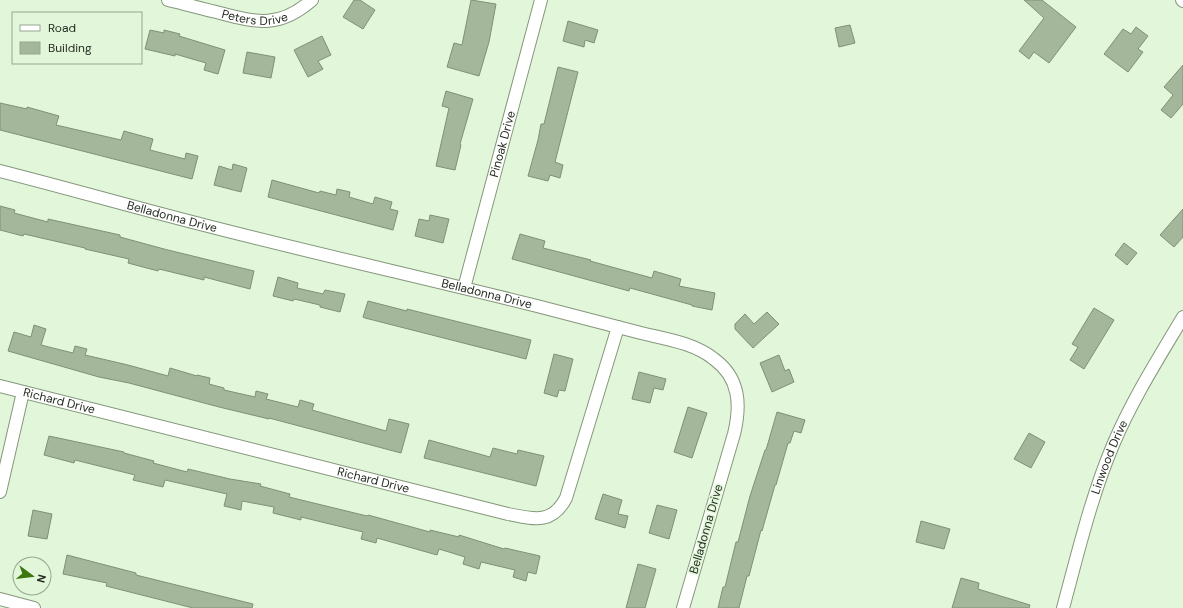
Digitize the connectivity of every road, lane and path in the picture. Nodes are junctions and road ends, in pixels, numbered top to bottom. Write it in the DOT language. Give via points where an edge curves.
graph roads {
  1 [pos="168,0"];
  2 [pos="312,0"];
  3 [pos="541,0"];
  4 [pos="0,170"];
  5 [pos="464,288"];
  6 [pos="1183,317"];
  7 [pos="618,327"];
  8 [pos="0,386"];
  9 [pos="23,392"];
  10 [pos="0,492"];
  11 [pos="0,599"];
  12 [pos="34,608"];
  13 [pos="683,608"];
  14 [pos="1063,608"];
  1 -- 2 [label="street, Peters Drive" via="263,22 288,16"];
  3 -- 5 [label="street, Pinoak Drive"];
  4 -- 5 [label="street, Belladonna Drive" via="200,224"];
  5 -- 7 [label="street, Belladonna Drive"];
  6 -- 14 [label="street, Linwood Drive" via="1113,444 1091,506"];
  7 -- 9 [label="street, Richard Drive" via="566,498 559,509 546,518 539,519 508,514"];
  7 -- 13 [label="street, Belladonna Drive" via="678,342 702,351 721,364 730,377 738,397 734,434"];
  8 -- 9 [label="street, Richard Drive"];
  9 -- 10 [label="street"];
  11 -- 12 [label="street"];
}
